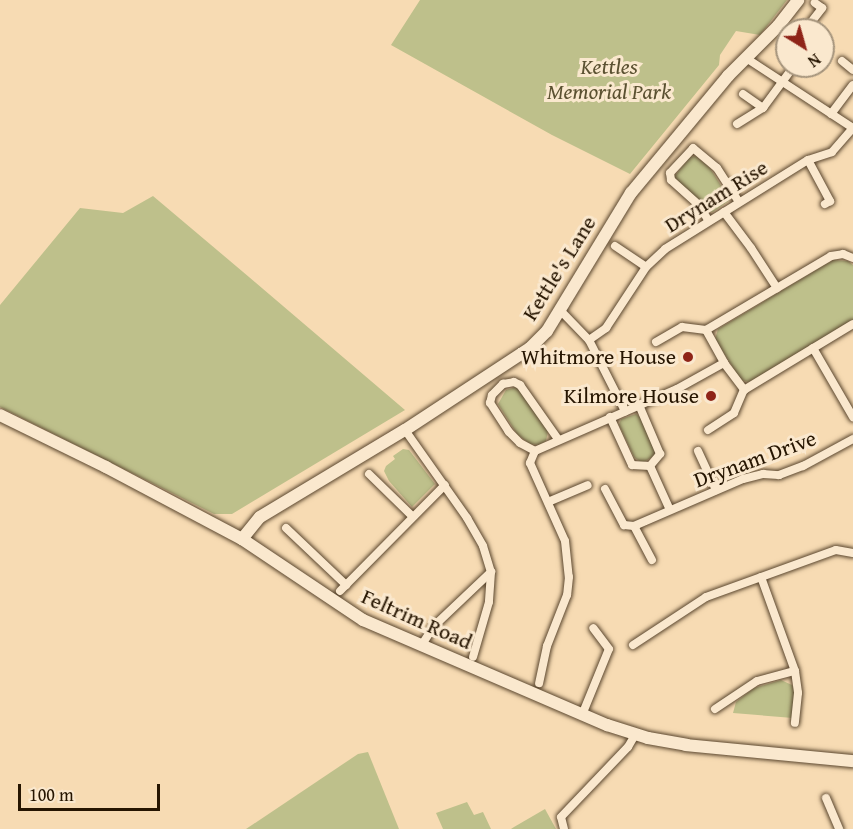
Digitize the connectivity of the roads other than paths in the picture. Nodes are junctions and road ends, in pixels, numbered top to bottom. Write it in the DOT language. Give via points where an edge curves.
graph roads {
  1 [pos="798,0"];
  2 [pos="815,3"];
  3 [pos="814,18"];
  4 [pos="746,58"];
  5 [pos="842,61"];
  6 [pos="853,70"];
  7 [pos="784,78"];
  8 [pos="781,82"];
  9 [pos="853,85"];
  10 [pos="743,94"];
  11 [pos="764,108"];
  12 [pos="831,114"];
  13 [pos="737,124"];
  14 [pos="853,128"];
  15 [pos="808,160"];
  16 [pos="739,202"];
  17 [pos="825,204"];
  18 [pos="723,212"];
  19 [pos="708,220"];
  20 [pos="615,246"];
  21 [pos="853,258"];
  22 [pos="646,267"];
  23 [pos="777,288"];
  24 [pos="560,310"];
  25 [pos="853,324"];
  26 [pos="706,330"];
  27 [pos="589,340"];
  28 [pos="656,342"];
  29 [pos="813,348"];
  30 [pos="724,363"];
  31 [pos="744,390"];
  32 [pos="639,405"];
  33 [pos="625,411"];
  34 [pos="0,415"];
  35 [pos="610,417"];
  36 [pos="853,417"];
  37 [pos="405,430"];
  38 [pos="708,430"];
  39 [pos="558,439"];
  40 [pos="853,439"];
  41 [pos="535,451"];
  42 [pos="698,451"];
  43 [pos="650,466"];
  44 [pos="369,474"];
  45 [pos="445,485"];
  46 [pos="588,485"];
  47 [pos="604,489"];
  48 [pos="716,490"];
  49 [pos="548,502"];
  50 [pos="670,510"];
  51 [pos="412,516"];
  52 [pos="634,526"];
  53 [pos="286,528"];
  54 [pos="242,538"];
  55 [pos="853,553"];
  56 [pos="652,560"];
  57 [pos="491,572"];
  58 [pos="761,577"];
  59 [pos="593,628"];
  60 [pos="633,645"];
  61 [pos="421,646"];
  62 [pos="473,657"];
  63 [pos="795,671"];
  64 [pos="539,683"];
  65 [pos="715,710"];
  66 [pos="582,715"];
  67 [pos="795,723"];
  68 [pos="635,735"];
  69 [pos="853,761"];
  70 [pos="826,798"];
  71 [pos="564,829"];
  72 [pos="839,829"];
  1 -- 4 [label="street, Kettle's Lane"];
  2 -- 3 [label="street" via="822,8"];
  4 -- 8 [label="street"];
  4 -- 24 [label="street, Kettle's Lane" via="631,193"];
  5 -- 6 [label="street"];
  7 -- 8 [label="street"];
  8 -- 11 [label="street"];
  8 -- 12 [label="street"];
  9 -- 12 [label="street"];
  10 -- 11 [label="street"];
  11 -- 13 [label="street"];
  12 -- 14 [label="street"];
  14 -- 15 [label="street, Drynam Rise" via="838,147"];
  15 -- 16 [label="street, Drynam Rise"];
  15 -- 17 [label="street" via="830,201"];
  16 -- 18 [label="street, Drynam Rise"];
  16 -- 19 [label="street" via="717,168 693,148 670,173 671,180 700,206"];
  18 -- 19 [label="street, Drynam Rise"];
  18 -- 23 [label="street"];
  19 -- 22 [label="street, Drynam Rise"];
  20 -- 22 [label="street"];
  21 -- 23 [label="street" via="843,254 831,256"];
  22 -- 27 [label="street, Drynam Rise" via="606,328"];
  23 -- 26 [label="street"];
  24 -- 27 [label="street"];
  24 -- 37 [label="street, Kettle's Lane" via="530,348"];
  25 -- 29 [label="street"];
  26 -- 28 [label="street" via="682,327"];
  26 -- 30 [label="street"];
  27 -- 33 [label="street"];
  29 -- 31 [label="street"];
  29 -- 36 [label="street"];
  30 -- 31 [label="street"];
  30 -- 32 [label="street"];
  31 -- 38 [label="street" via="734,413"];
  32 -- 33 [label="street"];
  32 -- 43 [label="street" via="660,454"];
  33 -- 35 [label="street"];
  34 -- 54 [label="street, Feltrim Road"];
  35 -- 39 [label="street"];
  35 -- 43 [label="street" via="632,465"];
  37 -- 45 [label="street"];
  37 -- 54 [label="street, Kettle's Lane" via="260,517"];
  39 -- 41 [label="street"];
  39 -- 41 [label="street" via="520,385 503,384 490,403 509,432"];
  40 -- 48 [label="street, Drynam Drive" via="779,475 752,476"];
  41 -- 49 [label="street" via="530,462"];
  42 -- 48 [label="street"];
  43 -- 50 [label="street"];
  44 -- 51 [label="street"];
  45 -- 51 [label="street"];
  45 -- 57 [label="street" via="483,546"];
  46 -- 49 [label="street"];
  47 -- 52 [label="street" via="624,525"];
  48 -- 50 [label="street, Drynam Drive"];
  49 -- 64 [label="street" via="565,541 569,577"];
  50 -- 52 [label="street, Drynam Drive"];
  51 -- 53 [label="street" via="343,588"];
  52 -- 56 [label="street"];
  54 -- 61 [label="street, Feltrim Road" via="345,610"];
  55 -- 58 [label="street" via="836,550"];
  57 -- 61 [label="street" via="434,626"];
  57 -- 62 [label="street" via="489,602"];
  58 -- 60 [label="street" via="706,597"];
  58 -- 63 [label="street"];
  59 -- 66 [label="street" via="609,649"];
  61 -- 66 [label="street, Feltrim Road"];
  63 -- 65 [label="street" via="757,681"];
  63 -- 67 [label="street"];
  66 -- 68 [label="street, Feltrim Road"];
  68 -- 69 [label="street, Feltrim Road" via="694,746"];
  68 -- 71 [label="street" via="561,817"];
  70 -- 72 [label="street"];
}
